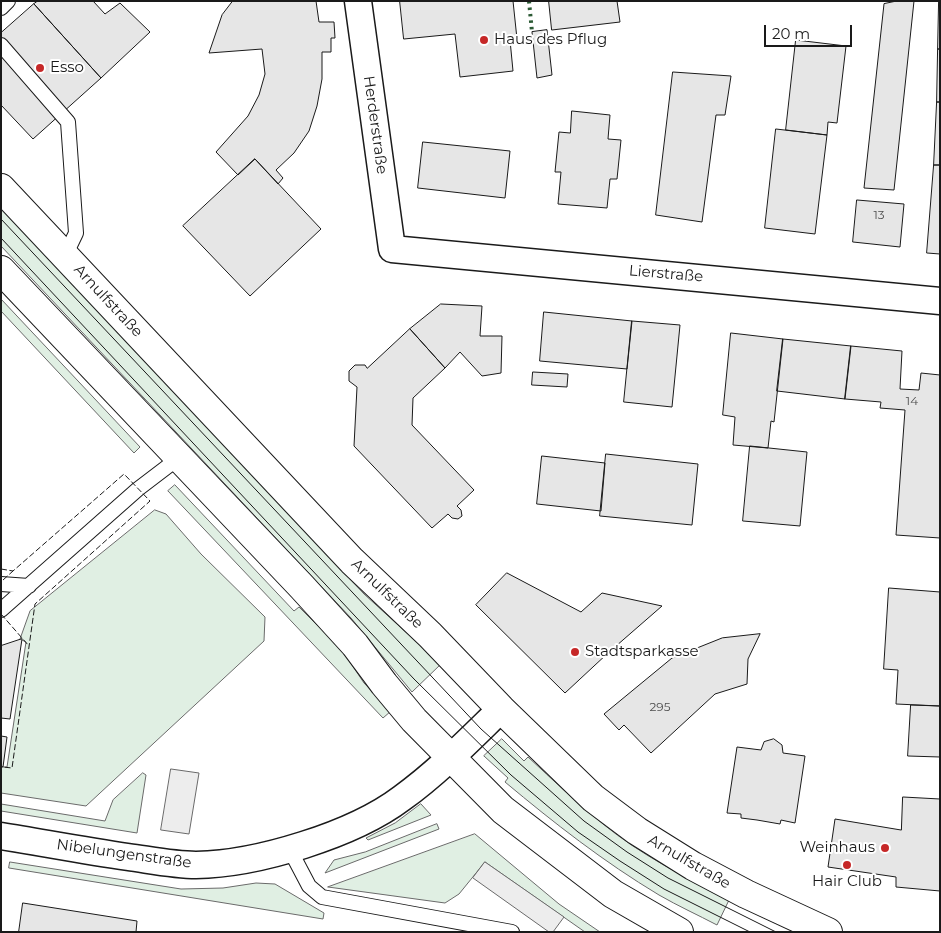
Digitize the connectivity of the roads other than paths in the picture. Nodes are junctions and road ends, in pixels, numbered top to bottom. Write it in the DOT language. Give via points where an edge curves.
graph roads {
  1 [pos="8,1"];
  2 [pos="358,1"];
  3 [pos="1,8"];
  4 [pos="1,45"];
  5 [pos="1,188"];
  6 [pos="392,249"];
  7 [pos="65,256"];
  8 [pos="1,270"];
  9 [pos="940,301"];
  10 [pos="180,458"];
  11 [pos="1,584"];
  12 [pos="29,586"];
  13 [pos="1,610"];
  14 [pos="501,709"];
  15 [pos="450,757"];
  16 [pos="1,836"];
  17 [pos="289,848"];
  18 [pos="512,932"];
  19 [pos="679,932"];
  20 [pos="828,932"];
  1 -- 3 [label="lane"];
  2 -- 6 [label="street, Herderstraße"];
  4 -- 7 [label="lane" via="68,122 76,233"];
  5 -- 7 [label="main road, Arnulfstraße"];
  6 -- 9 [label="street, Lierstraße"];
  7 -- 14 [label="main road, Arnulfstraße" via="352,561"];
  8 -- 10 [label="main road"];
  10 -- 12 [label="lane" via="138,489"];
  10 -- 15 [label="main road" via="349,638 384,684"];
  11 -- 12 [label="lane"];
  12 -- 13 [label="lane"];
  14 -- 15 [label="street, Nibelungenstraße"];
  14 -- 20 [label="main road, Arnulfstraße" via="593,798 637,832 723,882"];
  15 -- 17 [label="street, Nibelungenstraße" via="400,800 362,821"];
  15 -- 19 [label="main road" via="502,810 581,872"];
  16 -- 17 [label="street, Nibelungenstraße" via="194,865 234,862"];
  17 -- 18 [label="lane" via="309,886 322,897"];
}
